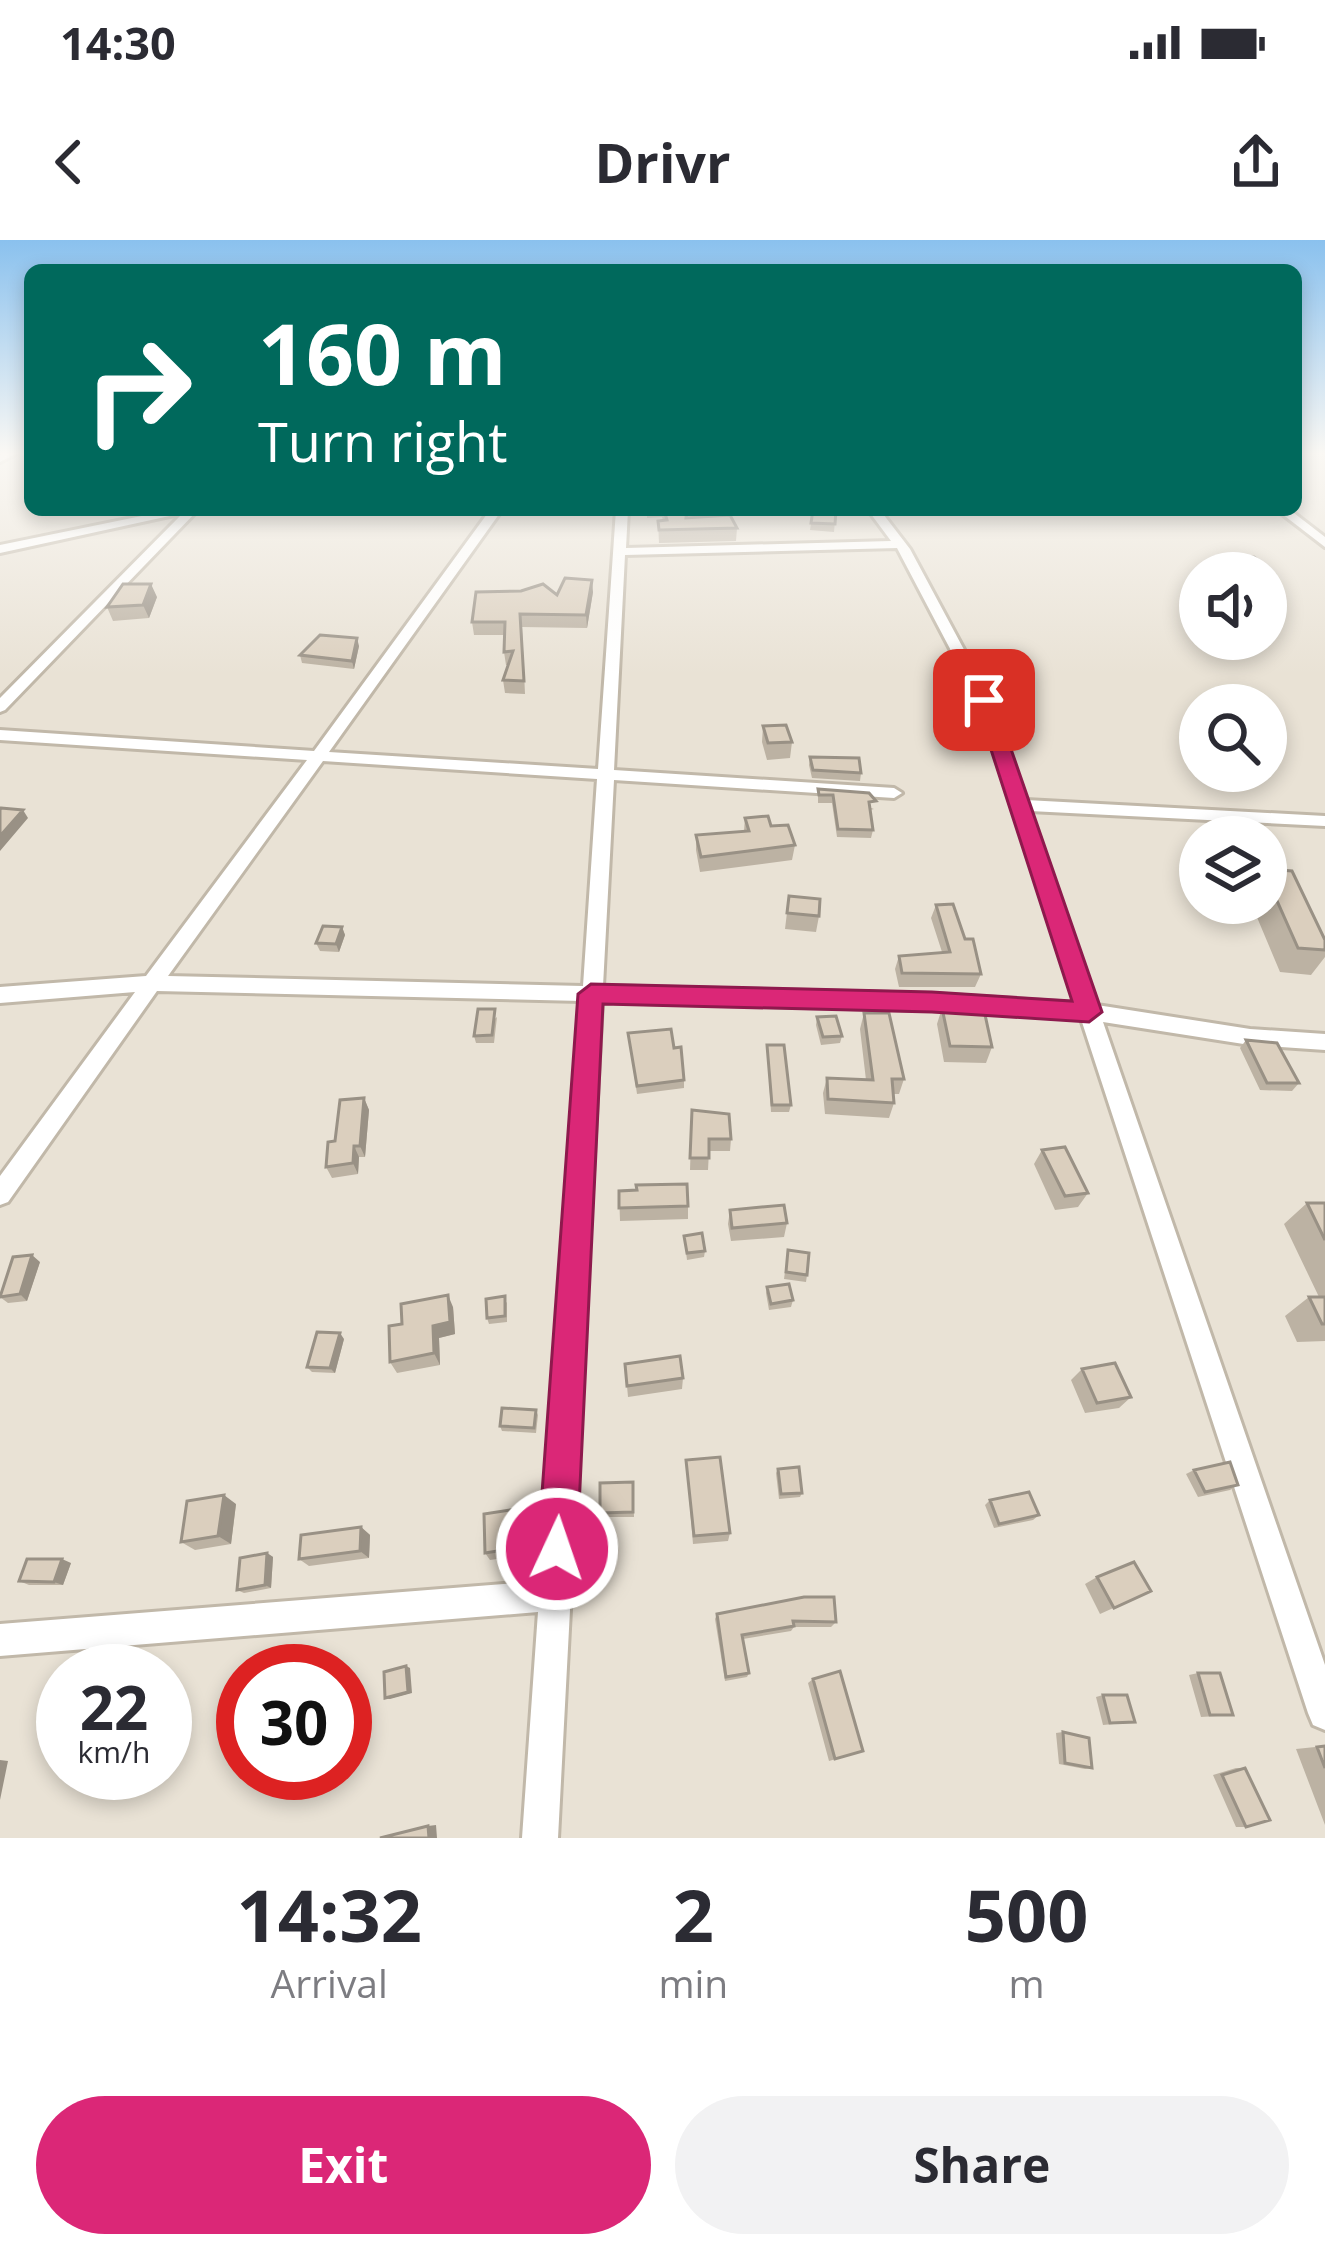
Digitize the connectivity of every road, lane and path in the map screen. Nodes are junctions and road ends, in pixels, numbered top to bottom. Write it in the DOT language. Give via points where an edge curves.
graph roads {
  1 [pos="115,526"];
  2 [pos="177,526"];
  3 [pos="485,526"];
  4 [pos="621,526"];
  5 [pos="886,526"];
  6 [pos="900,544"];
  7 [pos="0,549"];
  8 [pos="618,552"];
  9 [pos="0,707"];
  10 [pos="0,735"];
  11 [pos="324,753"];
  12 [pos="607,774"];
  13 [pos="894,793"];
  14 [pos="1020,805"];
  15 [pos="1325,821"];
  16 [pos="149,983"];
  17 [pos="0,994"];
  18 [pos="591,994"];
  19 [pos="1089,1012"];
  20 [pos="1325,1042"];
  21 [pos="0,1196"];
  22 [pos="554,1595"];
  23 [pos="0,1640"];
  24 [pos="1325,1713"];
  25 [pos="540,1838"];
  1 -- 7 [label="street"];
  2 -- 9 [label="street"];
  3 -- 11 [label="street"];
  4 -- 8 [label="street"];
  5 -- 6 [label="street"];
  6 -- 8 [label="street"];
  6 -- 14 [label="street" via="984,700"];
  8 -- 12 [label="street"];
  10 -- 11 [label="street"];
  11 -- 12 [label="street"];
  11 -- 16 [label="street"];
  12 -- 13 [label="street"];
  12 -- 18 [label="street"];
  14 -- 15 [label="street"];
  14 -- 19 [label="street"];
  16 -- 17 [label="street"];
  16 -- 18 [label="street"];
  16 -- 21 [label="street"];
  18 -- 19 [label="street"];
  18 -- 22 [label="street"];
  19 -- 20 [label="street"];
  19 -- 24 [label="street"];
  22 -- 23 [label="street"];
  22 -- 25 [label="street"];
}
